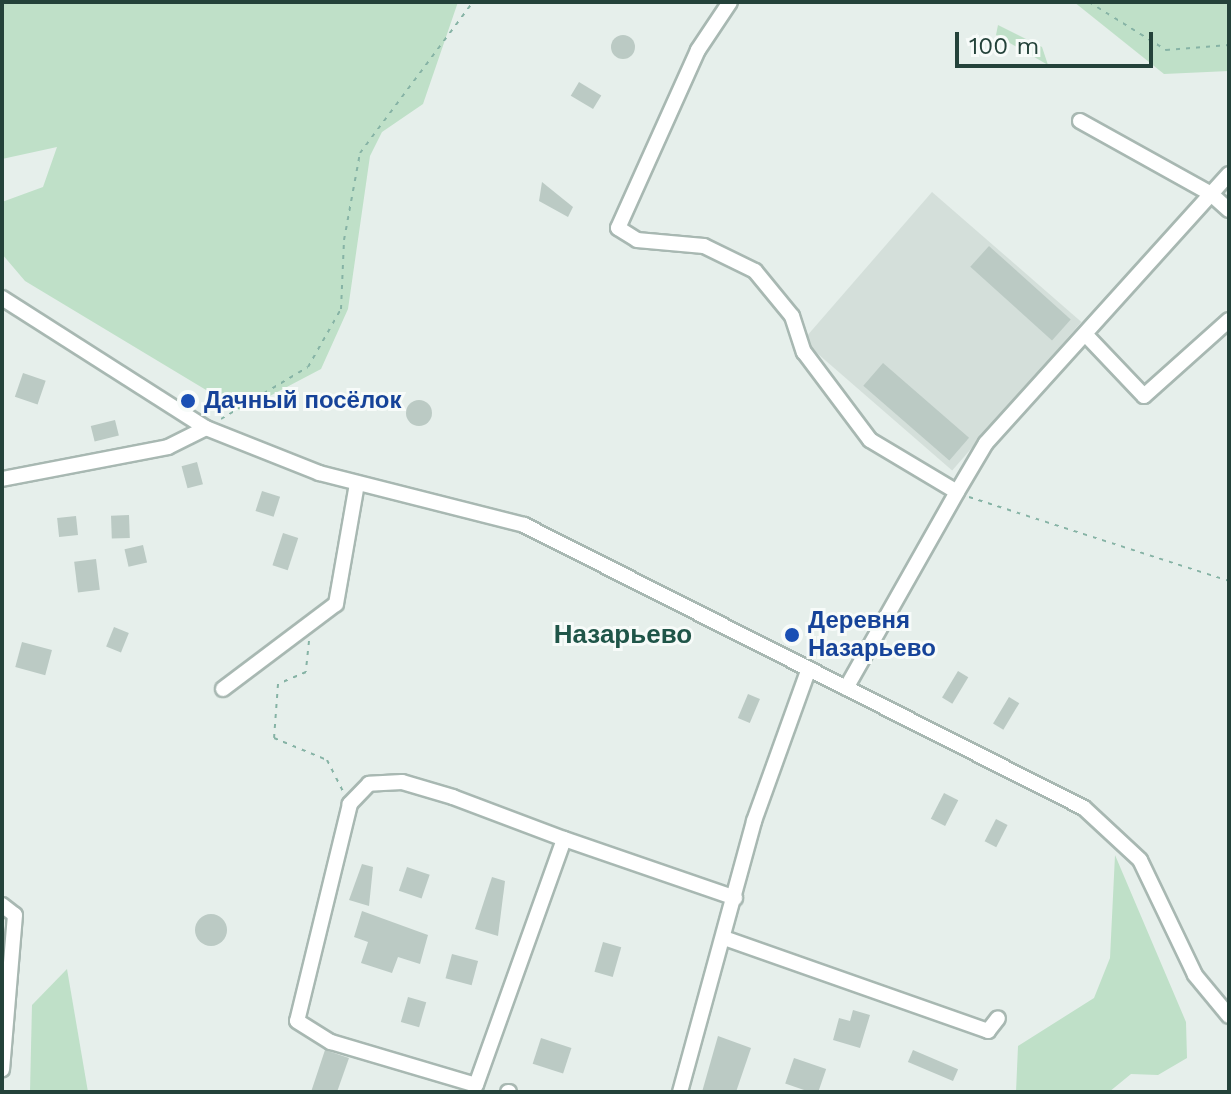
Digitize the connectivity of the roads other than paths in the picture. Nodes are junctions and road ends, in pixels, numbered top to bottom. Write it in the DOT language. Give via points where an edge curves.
graph roads {
  1 [pos="730,2"];
  2 [pos="1080,121"];
  3 [pos="1229,174"];
  4 [pos="1211,194"];
  5 [pos="1229,210"];
  6 [pos="2,298"];
  7 [pos="1229,320"];
  8 [pos="1086,335"];
  9 [pos="206,428"];
  10 [pos="2,479"];
  11 [pos="357,484"];
  12 [pos="957,492"];
  13 [pos="808,671"];
  14 [pos="846,688"];
  15 [pos="223,689"];
  16 [pos="564,839"];
  17 [pos="735,898"];
  18 [pos="2,905"];
  19 [pos="727,939"];
  20 [pos="1229,1016"];
  21 [pos="998,1018"];
  22 [pos="2,1069"];
  23 [pos="680,1092"];
  1 -- 12 [label="street" via="698,50 618,228 637,240 704,246 755,271 792,316 804,352 870,440"];
  2 -- 4 [label="street"];
  3 -- 4 [label="street"];
  4 -- 5 [label="street"];
  4 -- 8 [label="street"];
  6 -- 9 [label="street"];
  7 -- 8 [label="street" via="1144,396"];
  8 -- 12 [label="street" via="986,443"];
  9 -- 10 [label="street" via="168,447"];
  9 -- 11 [label="street"];
  11 -- 13 [label="street" via="495,513"];
  11 -- 15 [label="street" via="336,604"];
  12 -- 14 [label="street"];
  13 -- 14 [label="street"];
  13 -- 17 [label="street"];
  14 -- 20 [label="street" via="1084,808 1113,831 1140,860 1195,975"];
  16 -- 16 [label="street" via="402,782 369,784 350,804 297,1021 331,1042 476,1085"];
  16 -- 17 [label="street"];
  17 -- 19 [label="street"];
  18 -- 22 [label="street" via="15,915"];
  19 -- 21 [label="street" via="988,1031"];
  19 -- 23 [label="street"];
}
